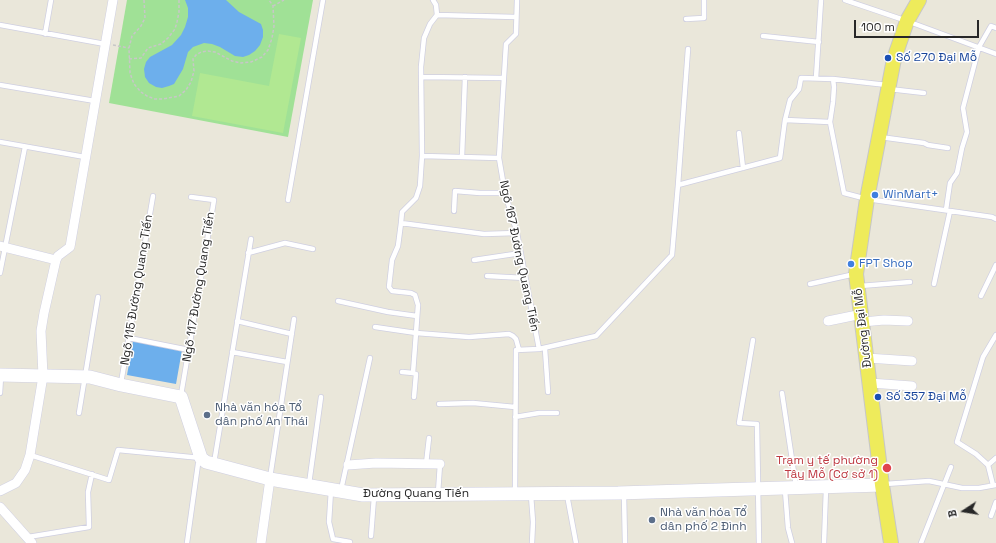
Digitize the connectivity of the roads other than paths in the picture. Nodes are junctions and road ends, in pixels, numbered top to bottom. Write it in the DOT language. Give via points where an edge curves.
graph roads {
  1 [pos="51,0"];
  2 [pos="113,0"];
  3 [pos="323,0"];
  4 [pos="433,0"];
  5 [pos="517,0"];
  6 [pos="704,0"];
  7 [pos="821,0"];
  8 [pos="845,0"];
  9 [pos="919,0"];
  10 [pos="437,14"];
  11 [pos="516,16"];
  12 [pos="686,19"];
  13 [pos="907,21"];
  14 [pos="0,25"];
  15 [pos="996,28"];
  16 [pos="45,34"];
  17 [pos="763,36"];
  18 [pos="819,42"];
  19 [pos="105,44"];
  20 [pos="979,47"];
  21 [pos="688,49"];
  22 [pos="996,54"];
  23 [pos="421,77"];
  24 [pos="464,77"];
  25 [pos="504,78"];
  26 [pos="816,78"];
  27 [pos="833,79"];
  28 [pos="0,85"];
  29 [pos="888,87"];
  30 [pos="924,93"];
  31 [pos="95,101"];
  32 [pos="785,120"];
  33 [pos="830,122"];
  34 [pos="739,133"];
  35 [pos="879,137"];
  36 [pos="0,142"];
  37 [pos="25,147"];
  38 [pos="948,148"];
  39 [pos="422,156"];
  40 [pos="462,157"];
  41 [pos="85,158"];
  42 [pos="499,158"];
  43 [pos="743,168"];
  44 [pos="678,185"];
  45 [pos="505,193"];
  46 [pos="153,196"];
  47 [pos="191,196"];
  48 [pos="867,199"];
  49 [pos="288,200"];
  50 [pos="454,211"];
  51 [pos="948,211"];
  52 [pos="996,219"];
  53 [pos="401,223"];
  54 [pos="517,233"];
  55 [pos="251,239"];
  56 [pos="3,247"];
  57 [pos="313,249"];
  58 [pos="248,253"];
  59 [pos="521,253"];
  60 [pos="56,260"];
  61 [pos="474,260"];
  62 [pos="996,265"];
  63 [pos="0,273"];
  64 [pos="487,276"];
  65 [pos="525,278"];
  66 [pos="857,280"];
  67 [pos="910,282"];
  68 [pos="810,284"];
  69 [pos="934,284"];
  70 [pos="981,296"];
  71 [pos="98,297"];
  72 [pos="338,301"];
  73 [pos="417,316"];
  74 [pos="862,318"];
  75 [pos="294,319"];
  76 [pos="237,321"];
  77 [pos="828,321"];
  78 [pos="908,321"];
  79 [pos="375,327"];
  80 [pos="416,333"];
  81 [pos="292,334"];
  82 [pos="996,335"];
  83 [pos="129,338"];
  84 [pos="753,340"];
  85 [pos="539,349"];
  86 [pos="545,349"];
  87 [pos="188,350"];
  88 [pos="519,350"];
  89 [pos="232,352"];
  90 [pos="370,358"];
  91 [pos="867,358"];
  92 [pos="912,361"];
  93 [pos="288,362"];
  94 [pos="402,372"];
  95 [pos="413,373"];
  96 [pos="0,375"];
  97 [pos="43,376"];
  98 [pos="84,376"];
  99 [pos="870,383"];
  100 [pos="121,385"];
  101 [pos="912,386"];
  102 [pos="548,392"];
  103 [pos="0,393"];
  104 [pos="782,393"];
  105 [pos="181,397"];
  106 [pos="321,397"];
  107 [pos="414,397"];
  108 [pos="439,404"];
  109 [pos="515,407"];
  110 [pos="79,413"];
  111 [pos="556,414"];
  112 [pos="515,416"];
  113 [pos="429,438"];
  114 [pos="30,455"];
  115 [pos="201,458"];
  116 [pos="996,458"];
  117 [pos="348,464"];
  118 [pos="426,464"];
  119 [pos="440,464"];
  120 [pos="213,465"];
  121 [pos="988,465"];
  122 [pos="951,467"];
  123 [pos="92,474"];
  124 [pos="270,479"];
  125 [pos="882,484"];
  126 [pos="944,485"];
  127 [pos="995,485"];
  128 [pos="308,486"];
  129 [pos="826,486"];
  130 [pos="790,488"];
  131 [pos="758,489"];
  132 [pos="336,491"];
  133 [pos="0,492"];
  134 [pos="624,492"];
  135 [pos="438,494"];
  136 [pos="515,494"];
  137 [pos="531,494"];
  138 [pos="567,494"];
  139 [pos="374,495"];
  140 [pos="996,502"];
  141 [pos="0,508"];
  142 [pos="991,516"];
  143 [pos="371,536"];
  144 [pos="30,540"];
  145 [pos="890,542"];
  146 [pos="187,543"];
  147 [pos="261,543"];
  148 [pos="350,543"];
  149 [pos="532,543"];
  150 [pos="576,543"];
  151 [pos="625,543"];
  152 [pos="759,543"];
  153 [pos="792,543"];
  154 [pos="824,543"];
  155 [pos="921,543"];
  1 -- 16 [label="lane"];
  2 -- 19 [label="street"];
  3 -- 49 [label="lane"];
  4 -- 10 [label="lane"];
  5 -- 11 [label="lane, Ngõ 167 Đường Quang Tiến"];
  6 -- 12 [label="lane" via="704,18"];
  7 -- 18 [label="lane"];
  8 -- 13 [label="lane"];
  9 -- 13 [label="main road, Đường Đại Mỗ"];
  10 -- 11 [label="lane"];
  10 -- 23 [label="lane" via="424,38"];
  11 -- 25 [label="lane, Ngõ 167 Đường Quang Tiến" via="516,34 506,44"];
  13 -- 20 [label="lane"];
  13 -- 29 [label="main road, Đường Đại Mỗ"];
  14 -- 16 [label="lane"];
  15 -- 20 [label="lane" via="991,26"];
  16 -- 19 [label="lane"];
  17 -- 18 [label="lane"];
  18 -- 26 [label="lane"];
  19 -- 31 [label="street"];
  20 -- 22 [label="lane"];
  20 -- 51 [label="lane" via="963,108 967,132 957,173 950,182"];
  21 -- 44 [label="lane"];
  23 -- 24 [label="lane"];
  23 -- 39 [label="lane"];
  24 -- 25 [label="lane"];
  24 -- 40 [label="lane"];
  25 -- 42 [label="lane, Ngõ 167 Đường Quang Tiến"];
  26 -- 27 [label="lane"];
  26 -- 32 [label="lane" via="801,78 799,89 790,100"];
  27 -- 29 [label="lane"];
  27 -- 33 [label="lane"];
  28 -- 31 [label="lane"];
  29 -- 30 [label="lane"];
  29 -- 35 [label="main road, Đường Đại Mỗ"];
  31 -- 41 [label="street"];
  32 -- 33 [label="lane"];
  32 -- 43 [label="lane" via="780,158"];
  33 -- 48 [label="lane" via="844,193"];
  34 -- 43 [label="lane"];
  35 -- 38 [label="lane"];
  35 -- 48 [label="main road, Đường Đại Mỗ"];
  36 -- 37 [label="lane"];
  37 -- 41 [label="lane"];
  37 -- 56 [label="lane"];
  39 -- 40 [label="lane"];
  39 -- 53 [label="lane" via="420,186 416,198 402,212"];
  40 -- 42 [label="lane"];
  41 -- 60 [label="street" via="70,247"];
  42 -- 45 [label="lane, Ngõ 167 Đường Quang Tiến"];
  43 -- 44 [label="lane"];
  44 -- 86 [label="lane" via="672,255 596,336"];
  45 -- 50 [label="lane" via="455,191"];
  45 -- 54 [label="lane, Ngõ 167 Đường Quang Tiến"];
  46 -- 83 [label="lane, Ngõ 115 Đường Quang Tiến"];
  47 -- 87 [label="lane, Ngõ 117 Đường Quang Tiến" via="214,200"];
  48 -- 51 [label="lane"];
  48 -- 66 [label="main road, Đường Đại Mỗ"];
  51 -- 52 [label="lane"];
  51 -- 69 [label="lane"];
  53 -- 54 [label="lane" via="484,234"];
  53 -- 73 [label="lane" via="398,246 392,260 389,287 392,291 415,295 418,305"];
  54 -- 59 [label="lane, Ngõ 167 Đường Quang Tiến"];
  55 -- 58 [label="lane"];
  56 -- 60 [label="street"];
  56 -- 63 [label="lane"];
  57 -- 58 [label="lane" via="285,243"];
  58 -- 76 [label="lane"];
  59 -- 61 [label="lane"];
  59 -- 65 [label="lane, Ngõ 167 Đường Quang Tiến"];
  60 -- 97 [label="street" via="42,331"];
  62 -- 70 [label="lane"];
  64 -- 65 [label="lane"];
  65 -- 85 [label="lane, Ngõ 167 Đường Quang Tiến"];
  66 -- 67 [label="lane"];
  66 -- 68 [label="lane"];
  66 -- 74 [label="main road, Đường Đại Mỗ"];
  71 -- 98 [label="lane"];
  72 -- 73 [label="lane"];
  73 -- 80 [label="lane"];
  74 -- 77 [label="street"];
  74 -- 78 [label="street"];
  74 -- 91 [label="main road, Đường Đại Mỗ"];
  75 -- 81 [label="lane"];
  76 -- 81 [label="lane"];
  76 -- 89 [label="lane"];
  79 -- 80 [label="lane"];
  80 -- 88 [label="lane" via="469,337 508,334 516,339"];
  80 -- 95 [label="lane"];
  81 -- 93 [label="lane"];
  82 -- 121 [label="lane" via="983,357 957,442"];
  83 -- 87 [label="lane"];
  83 -- 100 [label="lane, Ngõ 115 Đường Quang Tiến"];
  84 -- 131 [label="lane" via="739,424 757,424"];
  85 -- 86 [label="lane"];
  85 -- 88 [label="lane, Ngõ 167 Đường Quang Tiến"];
  86 -- 102 [label="lane"];
  87 -- 105 [label="lane, Ngõ 117 Đường Quang Tiến"];
  88 -- 109 [label="lane" via="516,350"];
  89 -- 93 [label="lane"];
  89 -- 120 [label="lane"];
  90 -- 117 [label="lane"];
  91 -- 92 [label="street"];
  91 -- 99 [label="main road, Đường Đại Mỗ"];
  93 -- 124 [label="lane"];
  94 -- 95 [label="lane"];
  95 -- 107 [label="lane" via="416,374"];
  96 -- 97 [label="street"];
  96 -- 103 [label="lane"];
  97 -- 98 [label="street"];
  97 -- 114 [label="street"];
  98 -- 100 [label="street"];
  98 -- 110 [label="lane"];
  99 -- 101 [label="street"];
  99 -- 125 [label="main road, Đường Đại Mỗ"];
  100 -- 105 [label="street"];
  104 -- 130 [label="lane"];
  105 -- 115 [label="street"];
  106 -- 128 [label="lane"];
  108 -- 109 [label="lane" via="473,402"];
  109 -- 112 [label="lane"];
  111 -- 112 [label="lane"];
  112 -- 136 [label="lane"];
  113 -- 118 [label="lane"];
  114 -- 123 [label="lane"];
  114 -- 133 [label="street" via="25,470 16,483"];
  115 -- 120 [label="street, Đường Quang Tiến"];
  115 -- 123 [label="lane" via="118,450 109,480"];
  115 -- 146 [label="lane"];
  116 -- 121 [label="lane"];
  117 -- 118 [label="street"];
  117 -- 132 [label="lane"];
  118 -- 119 [label="street"];
  119 -- 135 [label="lane"];
  120 -- 124 [label="street, Đường Quang Tiến"];
  121 -- 127 [label="lane"];
  122 -- 126 [label="lane"];
  123 -- 144 [label="lane" via="88,492 89,527"];
  124 -- 128 [label="street, Đường Quang Tiến"];
  124 -- 147 [label="street"];
  125 -- 126 [label="lane" via="929,482"];
  125 -- 129 [label="street, Đường Quang Tiến"];
  125 -- 145 [label="main road, Đường Đại Mỗ"];
  126 -- 127 [label="lane" via="979,488"];
  126 -- 155 [label="lane"];
  128 -- 132 [label="street, Đường Quang Tiến"];
  129 -- 130 [label="street, Đường Quang Tiến"];
  129 -- 154 [label="lane"];
  130 -- 131 [label="street, Đường Quang Tiến"];
  130 -- 153 [label="lane" via="788,528"];
  131 -- 134 [label="street, Đường Quang Tiến"];
  131 -- 152 [label="lane"];
  132 -- 139 [label="street, Đường Quang Tiến"];
  132 -- 148 [label="lane" via="329,522 333,539"];
  134 -- 138 [label="street, Đường Quang Tiến"];
  134 -- 151 [label="lane"];
  135 -- 136 [label="street, Đường Quang Tiến"];
  135 -- 139 [label="street, Đường Quang Tiến"];
  136 -- 137 [label="street, Đường Quang Tiến"];
  137 -- 138 [label="street, Đường Quang Tiến"];
  137 -- 149 [label="lane"];
  138 -- 150 [label="lane"];
  139 -- 143 [label="lane"];
  140 -- 142 [label="lane"];
  141 -- 144 [label="street"];
}
